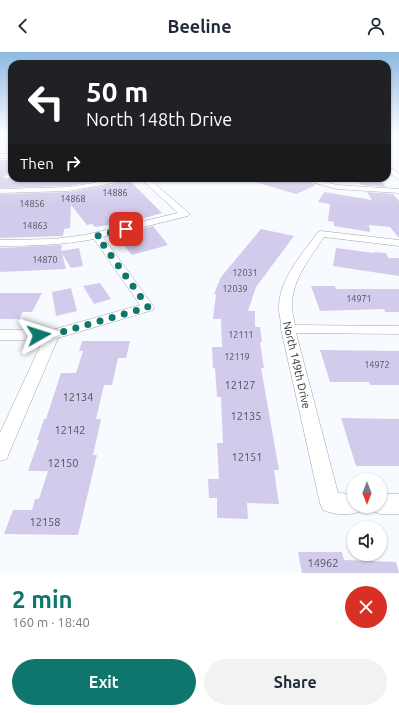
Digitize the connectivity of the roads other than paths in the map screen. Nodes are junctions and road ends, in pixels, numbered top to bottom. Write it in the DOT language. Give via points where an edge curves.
graph roads {
  1 [pos="391,171"];
  2 [pos="399,178"];
  3 [pos="112,182"];
  4 [pos="149,182"];
  5 [pos="317,182"];
  6 [pos="0,191"];
  7 [pos="399,191"];
  8 [pos="97,236"];
  9 [pos="0,243"];
  10 [pos="399,243"];
  11 [pos="288,329"];
  12 [pos="399,330"];
  13 [pos="0,335"];
  14 [pos="52,335"];
  15 [pos="0,453"];
  16 [pos="347,504"];
  17 [pos="387,504"];
  18 [pos="399,504"];
  1 -- 2 [label="street"];
  3 -- 6 [label="street" via="69,189"];
  4 -- 8 [label="street" via="185,214"];
  5 -- 7 [label="street" via="337,187"];
  8 -- 9 [label="street" via="38,243"];
  8 -- 14 [label="street" via="148,307"];
  10 -- 11 [label="street, North 149th Drive" via="321,234 295,273 287,292 285,305"];
  11 -- 12 [label="street"];
  11 -- 16 [label="street, North 149th Drive" via="330,503"];
  13 -- 14 [label="street"];
  14 -- 15 [label="street"];
  17 -- 18 [label="street"];
}
